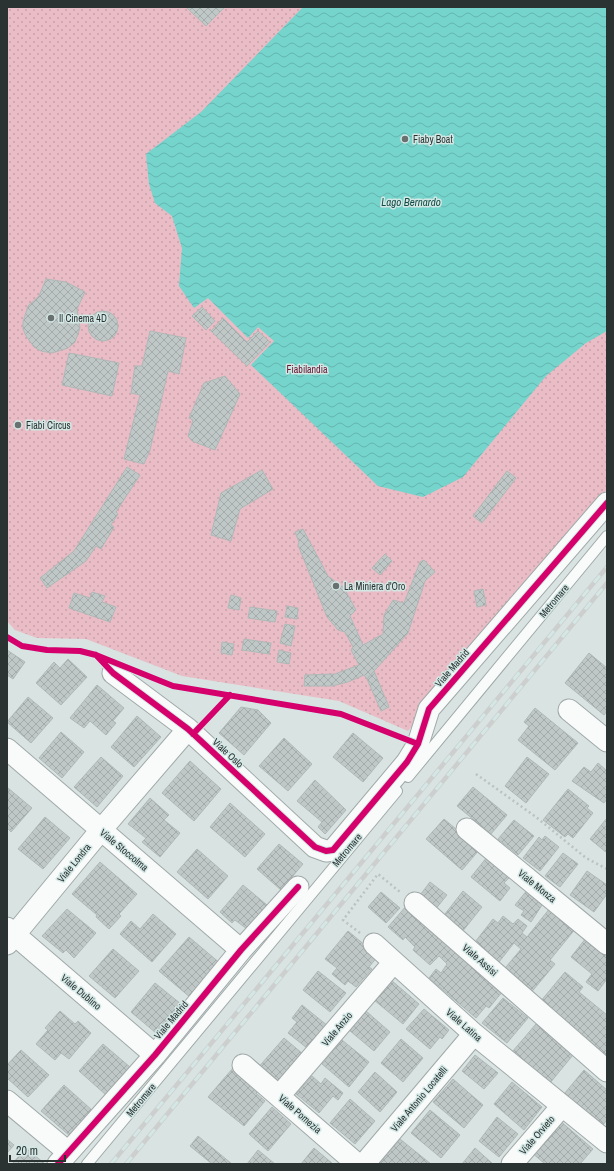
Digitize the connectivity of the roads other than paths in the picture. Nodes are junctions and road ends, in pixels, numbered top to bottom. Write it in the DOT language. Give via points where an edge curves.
graph roads {
  1 [pos="607,503"];
  2 [pos="607,536"];
  3 [pos="113,673"];
  4 [pos="569,710"];
  5 [pos="188,729"];
  6 [pos="607,741"];
  7 [pos="7,749"];
  8 [pos="467,829"];
  9 [pos="101,830"];
  10 [pos="326,851"];
  11 [pos="298,888"];
  12 [pos="415,903"];
  13 [pos="10,936"];
  14 [pos="374,944"];
  15 [pos="607,944"];
  16 [pos="242,950"];
  17 [pos="394,962"];
  18 [pos="474,1034"];
  19 [pos="155,1055"];
  20 [pos="243,1065"];
  21 [pos="607,1071"];
  22 [pos="280,1096"];
  23 [pos="7,1101"];
  24 [pos="562,1106"];
  25 [pos="607,1142"];
  26 [pos="63,1158"];
  27 [pos="87,1164"];
  28 [pos="357,1164"];
  29 [pos="364,1164"];
  30 [pos="512,1164"];
  1 -- 10 [label="street, Viale Madrid" via="429,709 418,744 407,762 338,846"];
  2 -- 27 [label="lane, Metromare"];
  3 -- 5 [label="street, Viale Oslo"];
  4 -- 6 [label="street"];
  5 -- 9 [label="street, Viale Londra"];
  5 -- 10 [label="street, Viale Oslo" via="315,847"];
  7 -- 9 [label="street, Viale Stoccolma"];
  8 -- 15 [label="street, Viale Monza"];
  9 -- 13 [label="street, Viale Londra"];
  9 -- 16 [label="street, Viale Stoccolma"];
  11 -- 16 [label="street, Viale Madrid"];
  12 -- 21 [label="street, Viale Assisi"];
  13 -- 19 [label="street, Viale Dublino"];
  14 -- 17 [label="street, Viale Latina"];
  16 -- 19 [label="street, Viale Madrid"];
  17 -- 18 [label="street, Viale Latina"];
  17 -- 22 [label="street, Viale Anzio"];
  18 -- 24 [label="street, Viale Latina"];
  18 -- 29 [label="street, Viale Antonio Locatelli"];
  19 -- 26 [label="street, Viale Madrid"];
  20 -- 22 [label="street, Viale Pomezia"];
  22 -- 28 [label="street, Viale Pomezia"];
  23 -- 26 [label="street"];
  24 -- 25 [label="street, Viale Latina"];
  24 -- 30 [label="street, Viale Orvieto"];
}
